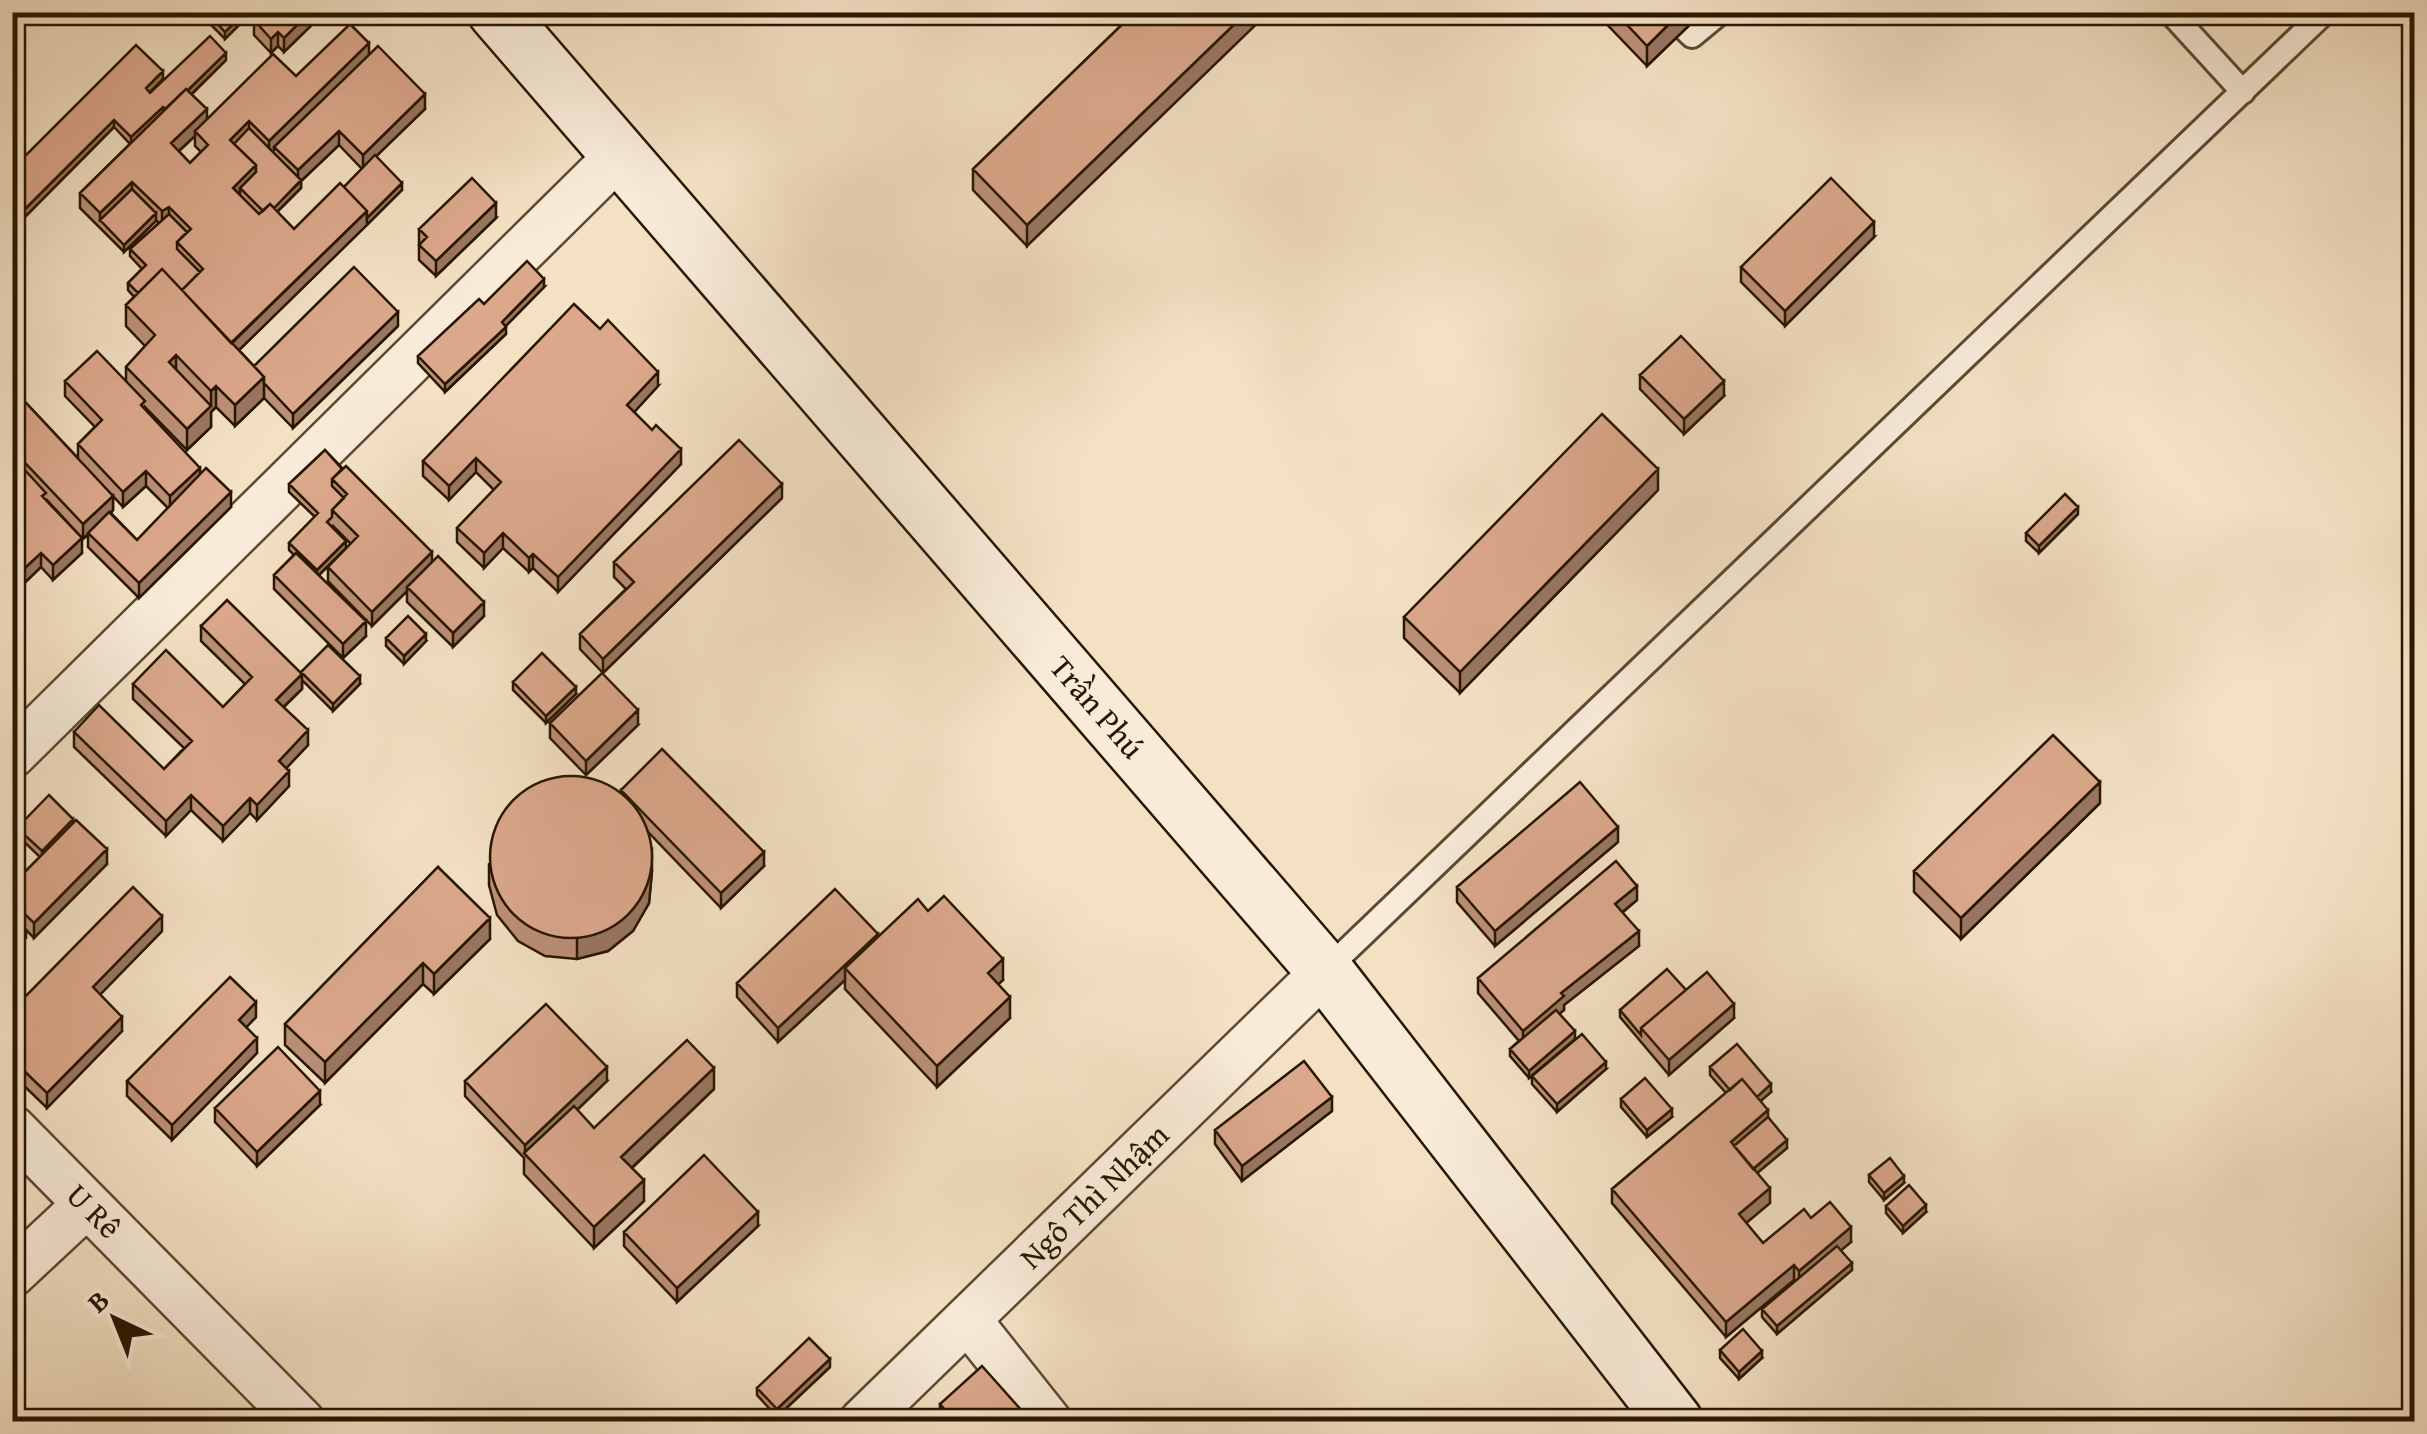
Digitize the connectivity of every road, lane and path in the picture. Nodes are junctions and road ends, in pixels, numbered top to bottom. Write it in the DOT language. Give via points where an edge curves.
graph roads {
  1 [pos="496,12"];
  2 [pos="1668,12"];
  3 [pos="1721,12"];
  4 [pos="2170,12"];
  5 [pos="2325,12"];
  6 [pos="2243,92"];
  7 [pos="619,154"];
  8 [pos="12,756"];
  9 [pos="1325,971"];
  10 [pos="12,1128"];
  11 [pos="87,1204"];
  12 [pos="12,1274"];
  13 [pos="968,1320"];
  14 [pos="302,1422"];
  15 [pos="862,1422"];
  16 [pos="1049,1422"];
  17 [pos="1674,1422"];
  1 -- 7 [label="street, Trần Phú"];
  2 -- 3 [label="lane" via="1692,36"];
  4 -- 6 [label="lane"];
  5 -- 6 [label="lane"];
  6 -- 9 [label="lane"];
  7 -- 8 [label="street"];
  7 -- 9 [label="street, Trần Phú"];
  9 -- 13 [label="street, Ngô Thì Nhậm"];
  9 -- 17 [label="street, Trần Phú"];
  10 -- 11 [label="street, U Rê"];
  11 -- 12 [label="street"];
  11 -- 14 [label="street, U Rê"];
  13 -- 15 [label="street, Ngô Thì Nhậm"];
  13 -- 16 [label="street"];
}
